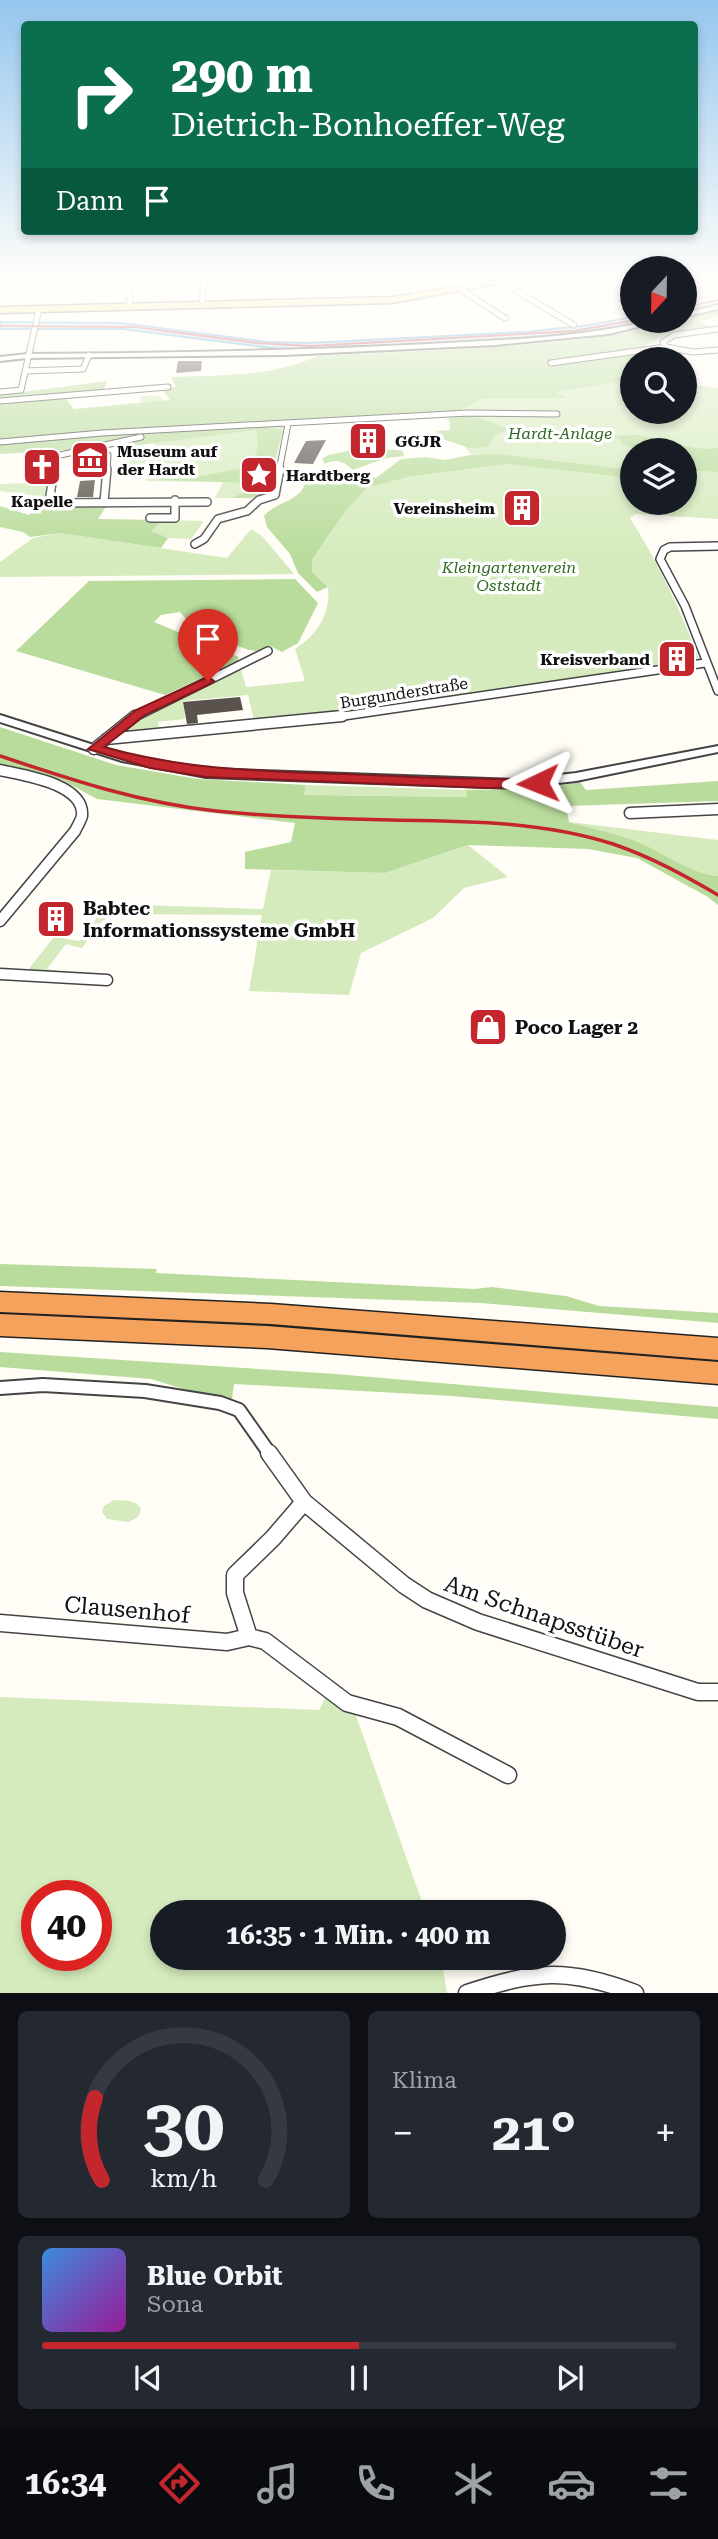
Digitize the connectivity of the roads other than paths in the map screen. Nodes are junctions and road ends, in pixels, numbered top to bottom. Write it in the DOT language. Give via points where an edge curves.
graph roads {
  1 [pos="25,372"];
  2 [pos="168,387"];
  3 [pos="0,392"];
  4 [pos="0,401"];
  5 [pos="556,414"];
  6 [pos="288,424"];
  7 [pos="199,429"];
  8 [pos="0,442"];
  9 [pos="72,452"];
  10 [pos="175,500"];
  11 [pos="104,502"];
  12 [pos="207,502"];
  13 [pos="150,519"];
  14 [pos="195,544"];
  15 [pos="718,546"];
  16 [pos="268,651"];
  17 [pos="718,658"];
  18 [pos="706,661"];
  19 [pos="718,691"];
  20 [pos="0,718"];
  21 [pos="106,738"];
  22 [pos="94,749"];
  23 [pos="718,749"];
  24 [pos="0,770"];
  25 [pos="718,808"];
  26 [pos="630,813"];
  27 [pos="0,921"];
  28 [pos="0,974"];
  29 [pos="107,979"];
  30 [pos="0,1303"];
  31 [pos="0,1325"];
  32 [pos="718,1349"];
  33 [pos="718,1373"];
  34 [pos="0,1388"];
  35 [pos="304,1502"];
  36 [pos="0,1623"];
  37 [pos="249,1637"];
  38 [pos="718,1692"];
  39 [pos="508,1775"];
  40 [pos="467,1993"];
  41 [pos="635,1993"];
  1 -- 3 [label="street" via="21,390"];
  2 -- 4 [label="street"];
  5 -- 6 [label="street" via="468,413"];
  6 -- 7 [label="street"];
  6 -- 14 [label="street" via="275,495 259,500 247,511 218,519"];
  7 -- 8 [label="street"];
  7 -- 9 [label="street"];
  9 -- 11 [label="street" via="108,454"];
  9 -- 11 [label="street" via="56,456 50,503"];
  10 -- 11 [label="street"];
  10 -- 12 [label="street"];
  10 -- 13 [label="street" via="175,518"];
  15 -- 18 [label="street" via="670,547 660,559"];
  16 -- 21 [label="street" via="140,712"];
  17 -- 18 [label="street, Burgunderstraße"];
  18 -- 19 [label="street"];
  18 -- 21 [label="street, Burgunderstraße" via="302,722"];
  20 -- 22 [label="street"];
  21 -- 22 [label="street"];
  22 -- 23 [label="street" via="206,773 488,784 538,783"];
  24 -- 27 [label="street" via="61,786 80,801 82,815 75,831"];
  25 -- 26 [label="street"];
  28 -- 29 [label="street"];
  30 -- 32 [label="highway" via="295,1315"];
  31 -- 33 [label="highway" via="289,1338"];
  34 -- 35 [label="street, Am Schnapsstüber" via="43,1385 145,1391 239,1410"];
  35 -- 37 [label="street" via="271,1543 237,1571 236,1592"];
  35 -- 38 [label="street, Am Schnapsstüber" via="427,1600 478,1622 698,1692"];
  36 -- 37 [label="street, Clausenhof" via="227,1642"];
  37 -- 39 [label="street" via="265,1641 347,1703 398,1717"];
  40 -- 41 [label="street" via="543,1972 577,1973"];
}
